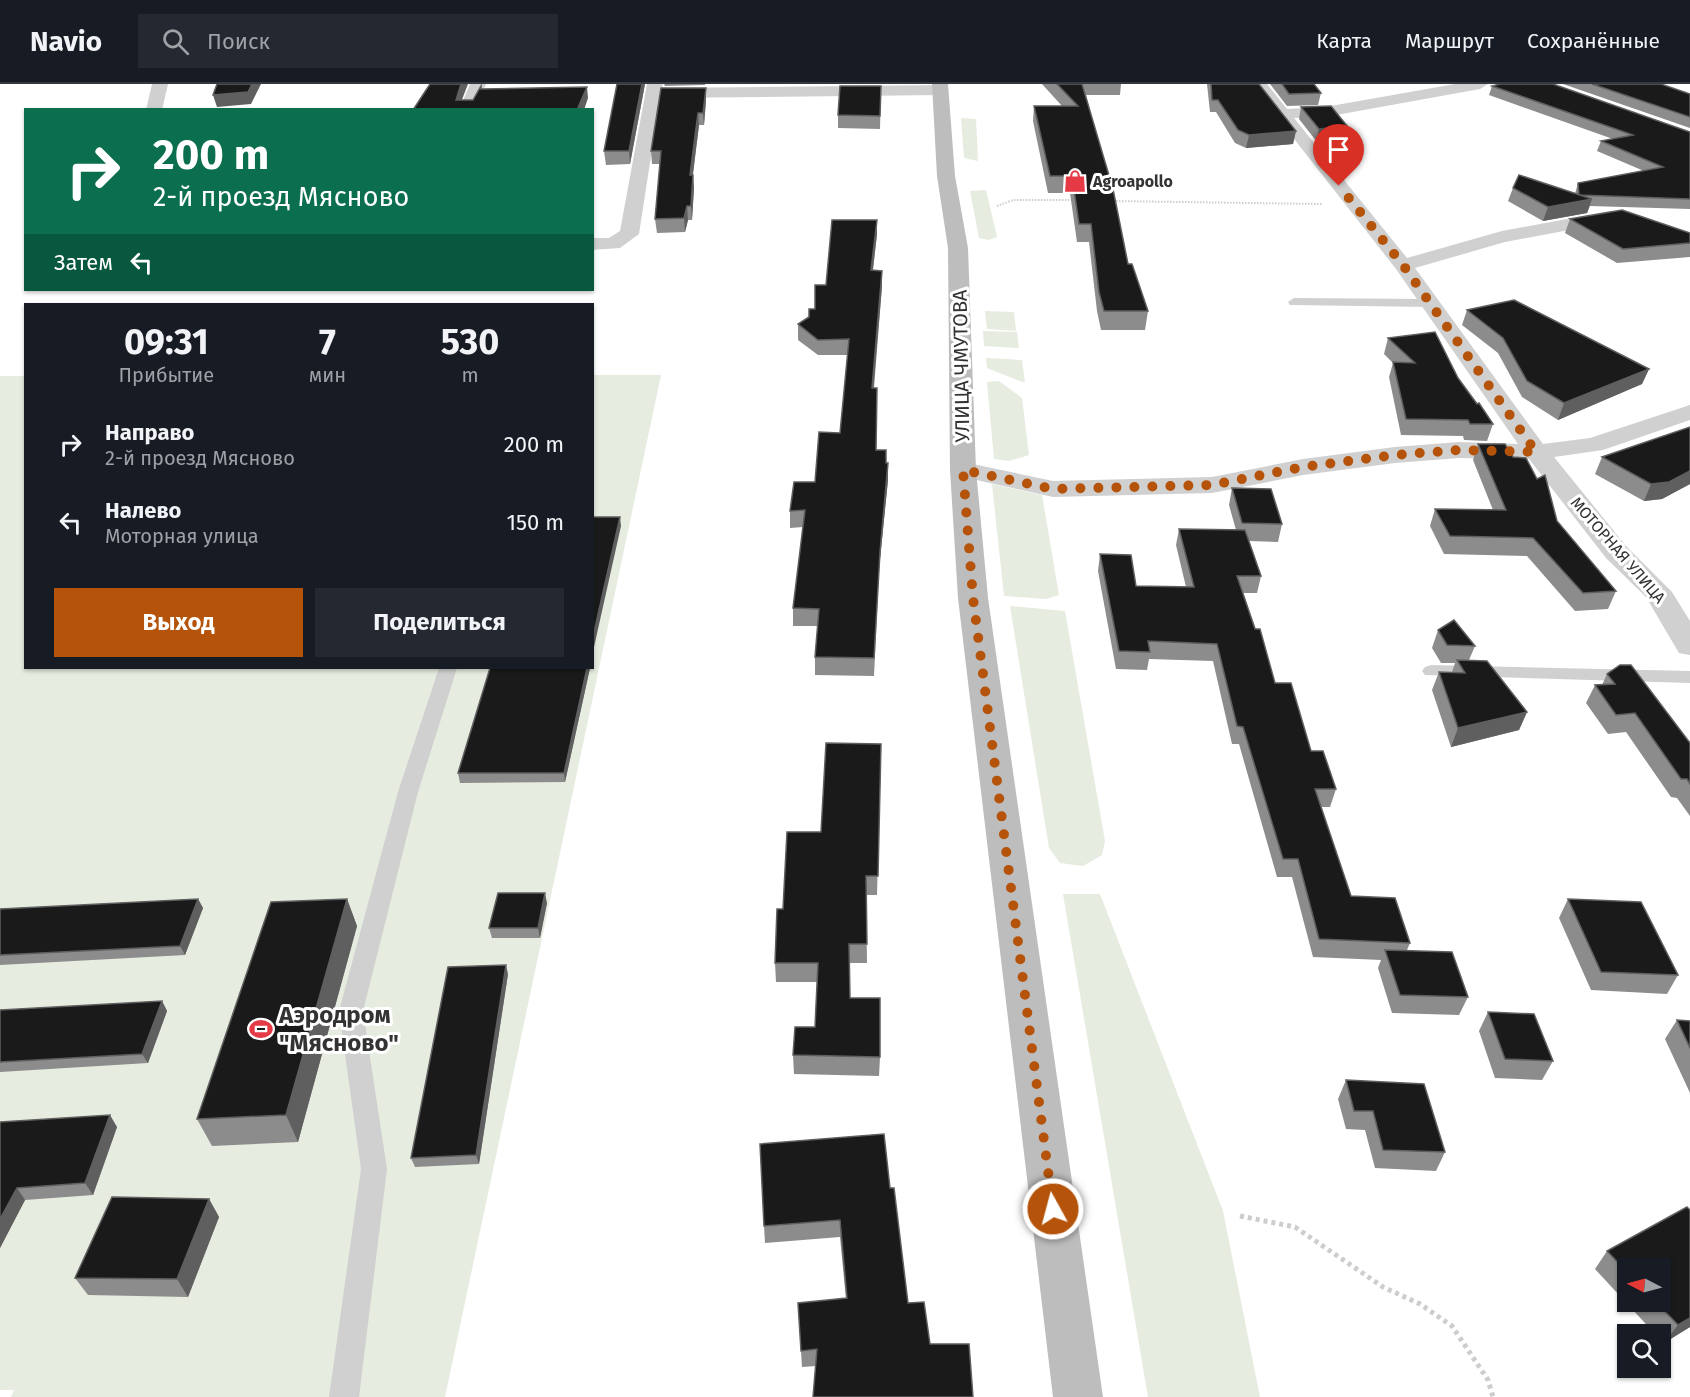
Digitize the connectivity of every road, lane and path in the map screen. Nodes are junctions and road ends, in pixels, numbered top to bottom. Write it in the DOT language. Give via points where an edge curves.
graph roads {
  1 [pos="160,84"];
  2 [pos="478,84"];
  3 [pos="1259,84"];
  4 [pos="1480,84"];
  5 [pos="941,87"];
  6 [pos="655,88"];
  7 [pos="154,108"];
  8 [pos="468,108"];
  9 [pos="1280,113"];
  10 [pos="1084,200"];
  11 [pos="1106,201"];
  12 [pos="1354,204"];
  13 [pos="997,206"];
  14 [pos="1627,214"];
  15 [pos="594,244"];
  16 [pos="1403,265"];
  17 [pos="1294,302"];
  18 [pos="1430,303"];
  19 [pos="1690,412"];
  20 [pos="1536,452"];
  21 [pos="963,470"];
  22 [pos="1690,646"];
  23 [pos="448,669"];
  24 [pos="1431,671"];
  25 [pos="1690,676"];
  26 [pos="1240,1216"];
  27 [pos="344,1397"];
  28 [pos="1078,1397"];
  29 [pos="1493,1397"];
  1 -- 7 [label="street"];
  2 -- 8 [label="street"];
  3 -- 9 [label="street, МОТОРНАЯ УЛИЦА"];
  4 -- 9 [label="street" via="1325,112"];
  5 -- 6 [label="street"];
  5 -- 21 [label="main road, УЛИЦА ЧМУТОВА" via="946,176 958,248"];
  6 -- 15 [label="street" via="629,234 613,244"];
  9 -- 12 [label="street, МОТОРНАЯ УЛИЦА"];
  10 -- 13 [label="path" via="1012,200"];
  11 -- 12 [label="path"];
  12 -- 16 [label="street, МОТОРНАЯ УЛИЦА"];
  14 -- 16 [label="street" via="1502,237"];
  16 -- 18 [label="street, МОТОРНАЯ УЛИЦА"];
  17 -- 18 [label="lane"];
  18 -- 20 [label="street, МОТОРНАЯ УЛИЦА"];
  19 -- 20 [label="street" via="1594,445"];
  20 -- 21 [label="street" via="1459,450 1395,455 1303,467 1212,485 1053,489"];
  20 -- 22 [label="street, МОТОРНАЯ УЛИЦА" via="1616,552 1658,592"];
  21 -- 28 [label="main road, УЛИЦА ЧМУТОВА" via="973,598"];
  23 -- 27 [label="lane" via="408,792 351,1011 374,1169"];
  24 -- 25 [label="lane"];
  26 -- 29 [label="path" via="1295,1227 1383,1287 1420,1304 1452,1326 1488,1380"];
}
